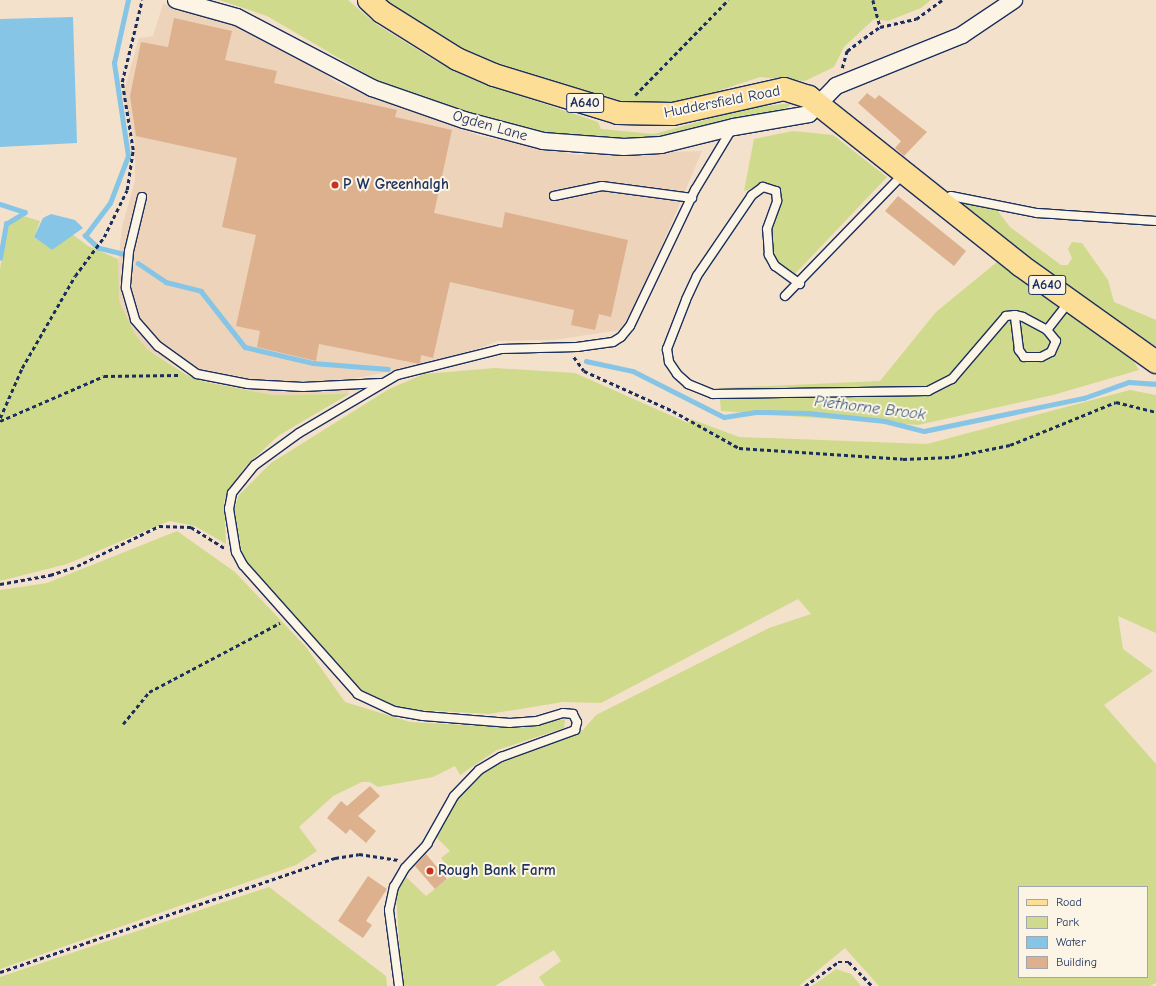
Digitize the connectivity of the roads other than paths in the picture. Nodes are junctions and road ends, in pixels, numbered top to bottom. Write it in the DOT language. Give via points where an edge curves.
graph roads {
  1 [pos="176,0"];
  2 [pos="369,0"];
  3 [pos="1014,0"];
  4 [pos="819,103"];
  5 [pos="734,127"];
  6 [pos="906,172"];
  7 [pos="554,196"];
  8 [pos="142,197"];
  9 [pos="692,198"];
  10 [pos="942,202"];
  11 [pos="1156,221"];
  12 [pos="800,284"];
  13 [pos="785,296"];
  14 [pos="1069,302"];
  15 [pos="1015,315"];
  16 [pos="1047,330"];
  17 [pos="1156,362"];
  18 [pos="381,383"];
  19 [pos="399,986"];
  1 -- 5 [label="street, Ogden Lane" via="237,17 372,88 464,120 543,141 624,147 661,145"];
  2 -- 4 [label="main road, Huddersfield Road / A640" via="382,12 457,59 494,74 623,114 673,114 784,88"];
  3 -- 4 [label="street, Ogden Lane" via="962,35 836,86"];
  4 -- 5 [label="street, Ogden Lane" via="809,114"];
  4 -- 6 [label="main road, Huddersfield Road / A640"];
  5 -- 9 [label="lane"];
  6 -- 10 [label="main road, Huddersfield Road / A640"];
  6 -- 12 [label="lane"];
  7 -- 9 [label="lane" via="602,186"];
  8 -- 18 [label="lane" via="129,251 126,288 135,320 158,346 197,374 248,384 279,386"];
  9 -- 18 [label="lane" via="630,326 613,342 571,347 501,349 396,375"];
  10 -- 11 [label="lane" via="951,196 1037,213"];
  10 -- 14 [label="main road, Huddersfield Road / A640"];
  12 -- 13 [label="lane"];
  12 -- 15 [label="lane" via="775,266 769,255 767,230 777,201 776,192 763,187 752,195 697,276 667,349 669,362 688,384 713,394 928,391 952,379 999,321"];
  14 -- 16 [label="lane"];
  14 -- 17 [label="main road, Huddersfield Road / A640"];
  15 -- 16 [label="lane"];
  15 -- 16 [label="lane" via="1019,350 1024,357 1041,357 1051,352 1056,341"];
  18 -- 19 [label="lane" via="299,433 240,480 229,509 236,552 250,575 290,615 358,694 394,711 510,723 537,721 563,713 573,714 577,722 575,730 501,757 479,770 454,796 427,844 409,863 394,887 389,910"];
}
